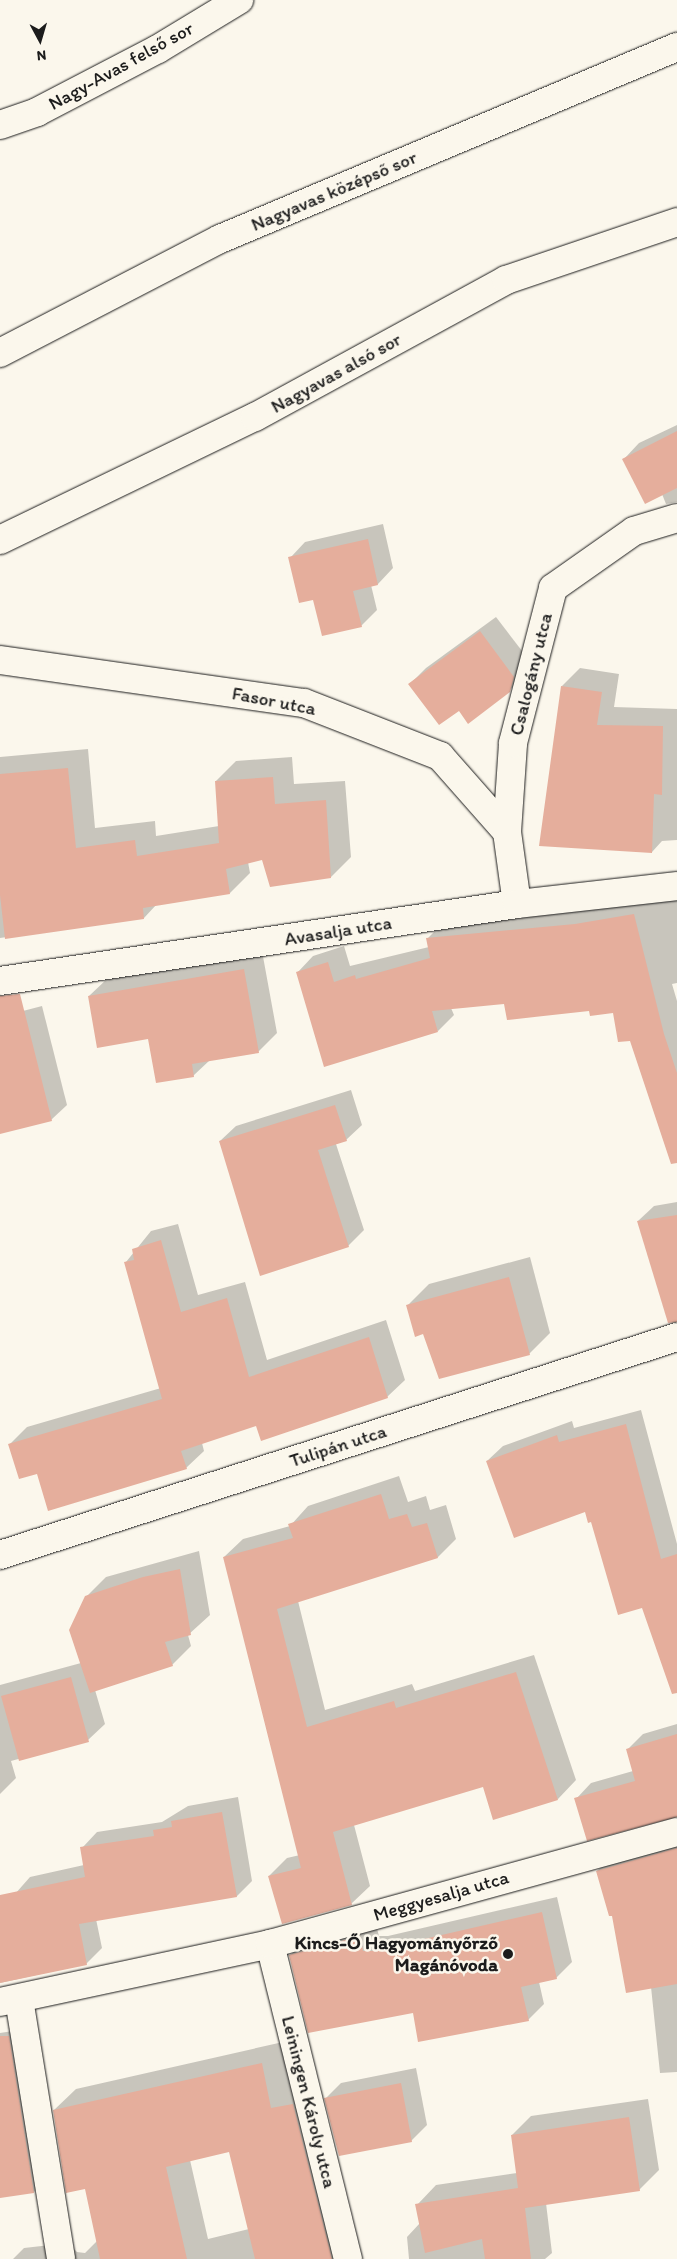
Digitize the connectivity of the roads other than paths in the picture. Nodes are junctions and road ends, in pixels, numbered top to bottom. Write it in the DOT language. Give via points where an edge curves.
graph roads {
  1 [pos="239,0"];
  2 [pos="677,47"];
  3 [pos="0,125"];
  4 [pos="677,222"];
  5 [pos="0,353"];
  6 [pos="677,518"];
  7 [pos="0,540"];
  8 [pos="0,660"];
  9 [pos="507,832"];
  10 [pos="677,886"];
  11 [pos="517,904"];
  12 [pos="0,981"];
  13 [pos="677,1337"];
  14 [pos="0,1555"];
  15 [pos="677,1832"];
  16 [pos="270,1944"];
  17 [pos="10,2001"];
  18 [pos="61,2259"];
  19 [pos="348,2259"];
  1 -- 3 [label="street, Nagy-Avas felső sor" via="158,50 37,112"];
  2 -- 5 [label="street, Nagyavas középső sor" via="220,239"];
  4 -- 7 [label="street, Nagyavas alsó sor" via="506,280 255,417"];
  6 -- 9 [label="street, Csalogány utca" via="634,532 554,588 513,742"];
  8 -- 9 [label="street, Fasor utca" via="304,703 440,756"];
  9 -- 11 [label="street, Csalogány utca"];
  10 -- 11 [label="street, Avasalja utca"];
  11 -- 12 [label="street, Avasalja utca"];
  13 -- 14 [label="street, Tulipán utca"];
  15 -- 16 [label="street, Meggyesalja utca"];
  16 -- 17 [label="street, Meggyesalja utca"];
  16 -- 19 [label="street, Leiningen Károly utca"];
  17 -- 18 [label="street"];
}
